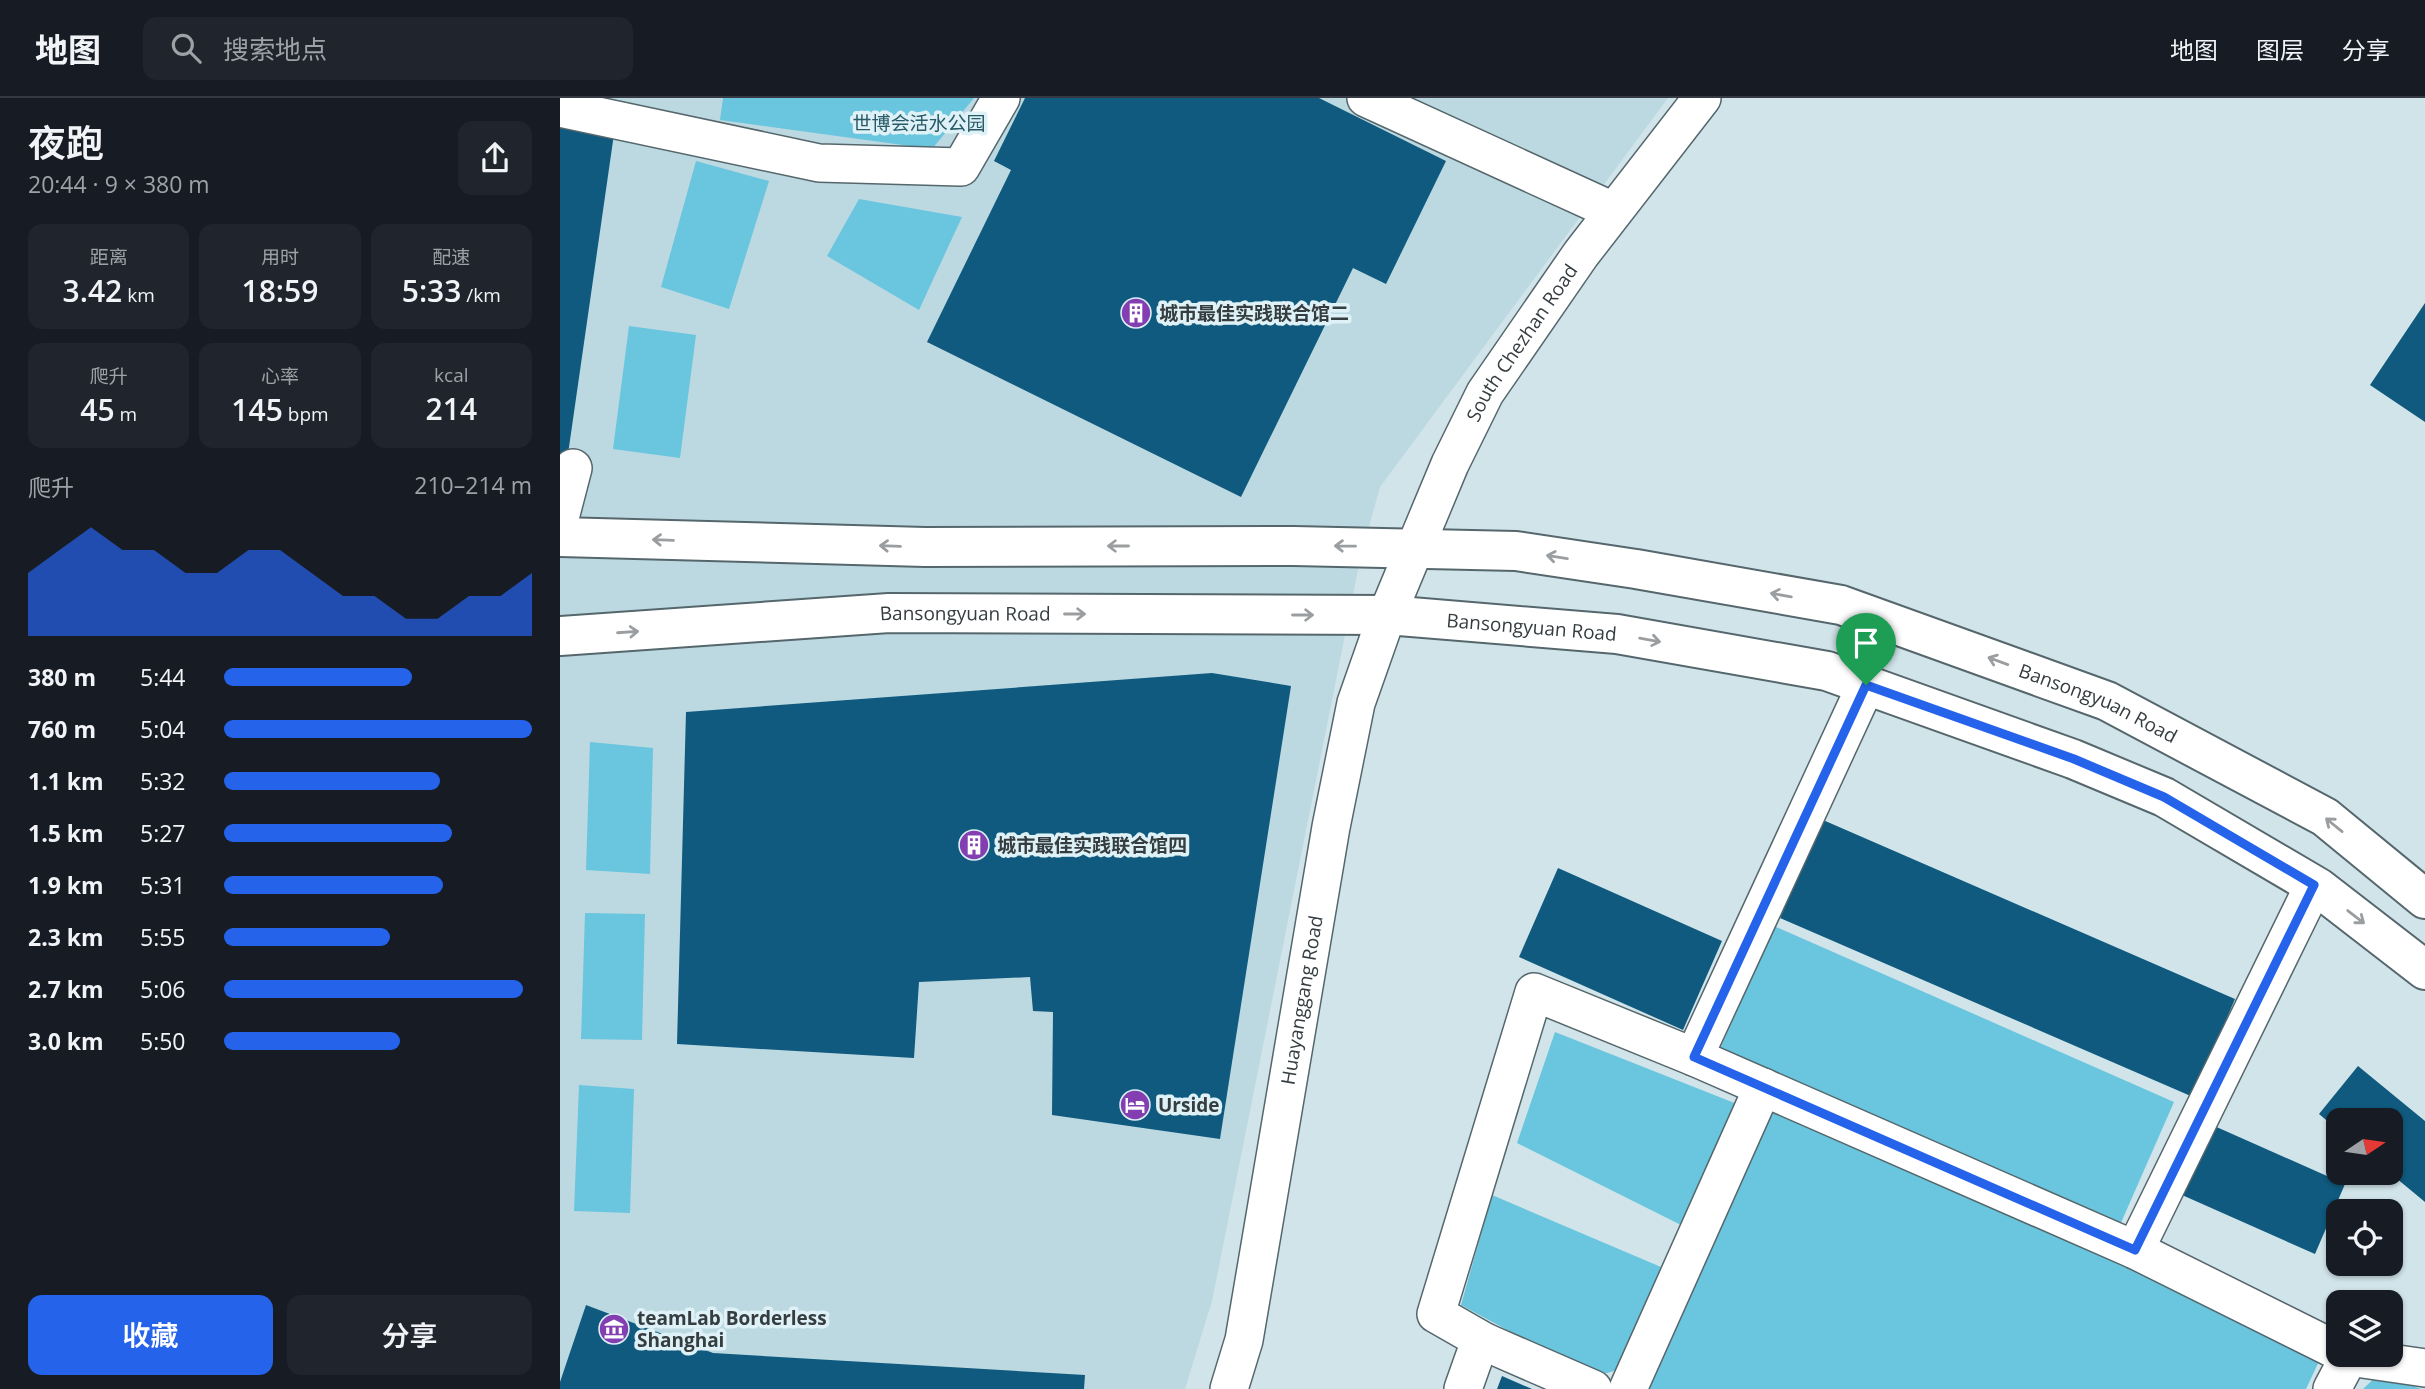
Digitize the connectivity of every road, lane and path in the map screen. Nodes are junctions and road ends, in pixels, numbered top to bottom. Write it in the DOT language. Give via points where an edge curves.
graph roads {
  1 [pos="1001,98"];
  2 [pos="1366,98"];
  3 [pos="1703,98"];
  4 [pos="560,108"];
  5 [pos="1613,211"];
  6 [pos="573,468"];
  7 [pos="560,518"];
  8 [pos="560,537"];
  9 [pos="1414,547"];
  10 [pos="1387,615"];
  11 [pos="560,636"];
  12 [pos="1866,685"];
  13 [pos="2314,885"];
  14 [pos="2425,898"];
  15 [pos="2425,970"];
  16 [pos="1694,1057"];
  17 [pos="1763,1087"];
  18 [pos="2135,1250"];
  19 [pos="1485,1342"];
  20 [pos="2326,1345"];
  21 [pos="2403,1364"];
  22 [pos="2340,1367"];
  23 [pos="2425,1368"];
  24 [pos="1229,1389"];
  25 [pos="1463,1389"];
  26 [pos="1593,1389"];
  27 [pos="1628,1389"];
  28 [pos="2332,1389"];
  1 -- 4 [label="street" via="961,167 819,163"];
  2 -- 5 [label="street"];
  3 -- 5 [label="street, South Chezhan Road"];
  5 -- 9 [label="street, South Chezhan Road" via="1485,393"];
  6 -- 7 [label="street"];
  9 -- 8 [label="main road, Bansongyuan Road, one-way" via="925,547"];
  9 -- 10 [label="street, South Chezhan Road"];
  14 -- 9 [label="main road, Bansongyuan Road, one-way" via="2325,817 2107,701 1841,605 1516,551"];
  11 -- 10 [label="main road, Bansongyuan Road, one-way" via="889,613"];
  10 -- 12 [label="main road, Bansongyuan Road, one-way" via="1617,634 1827,671"];
  10 -- 24 [label="street, Huayanggang Road" via="1356,703 1244,1340"];
  12 -- 13 [label="main road, Bansongyuan Road" via="2074,759 2164,797"];
  12 -- 16 [label="street"];
  13 -- 15 [label="main road, Bansongyuan Road, one-way"];
  13 -- 18 [label="street"];
  16 -- 17 [label="street"];
  16 -- 19 [label="street" via="1534,992 1436,1314"];
  17 -- 18 [label="street"];
  17 -- 27 [label="street"];
  18 -- 20 [label="street"];
  19 -- 25 [label="street" via="1475,1355"];
  19 -- 26 [label="street"];
  21 -- 23 [label="street"];
  22 -- 28 [label="street"];
}
